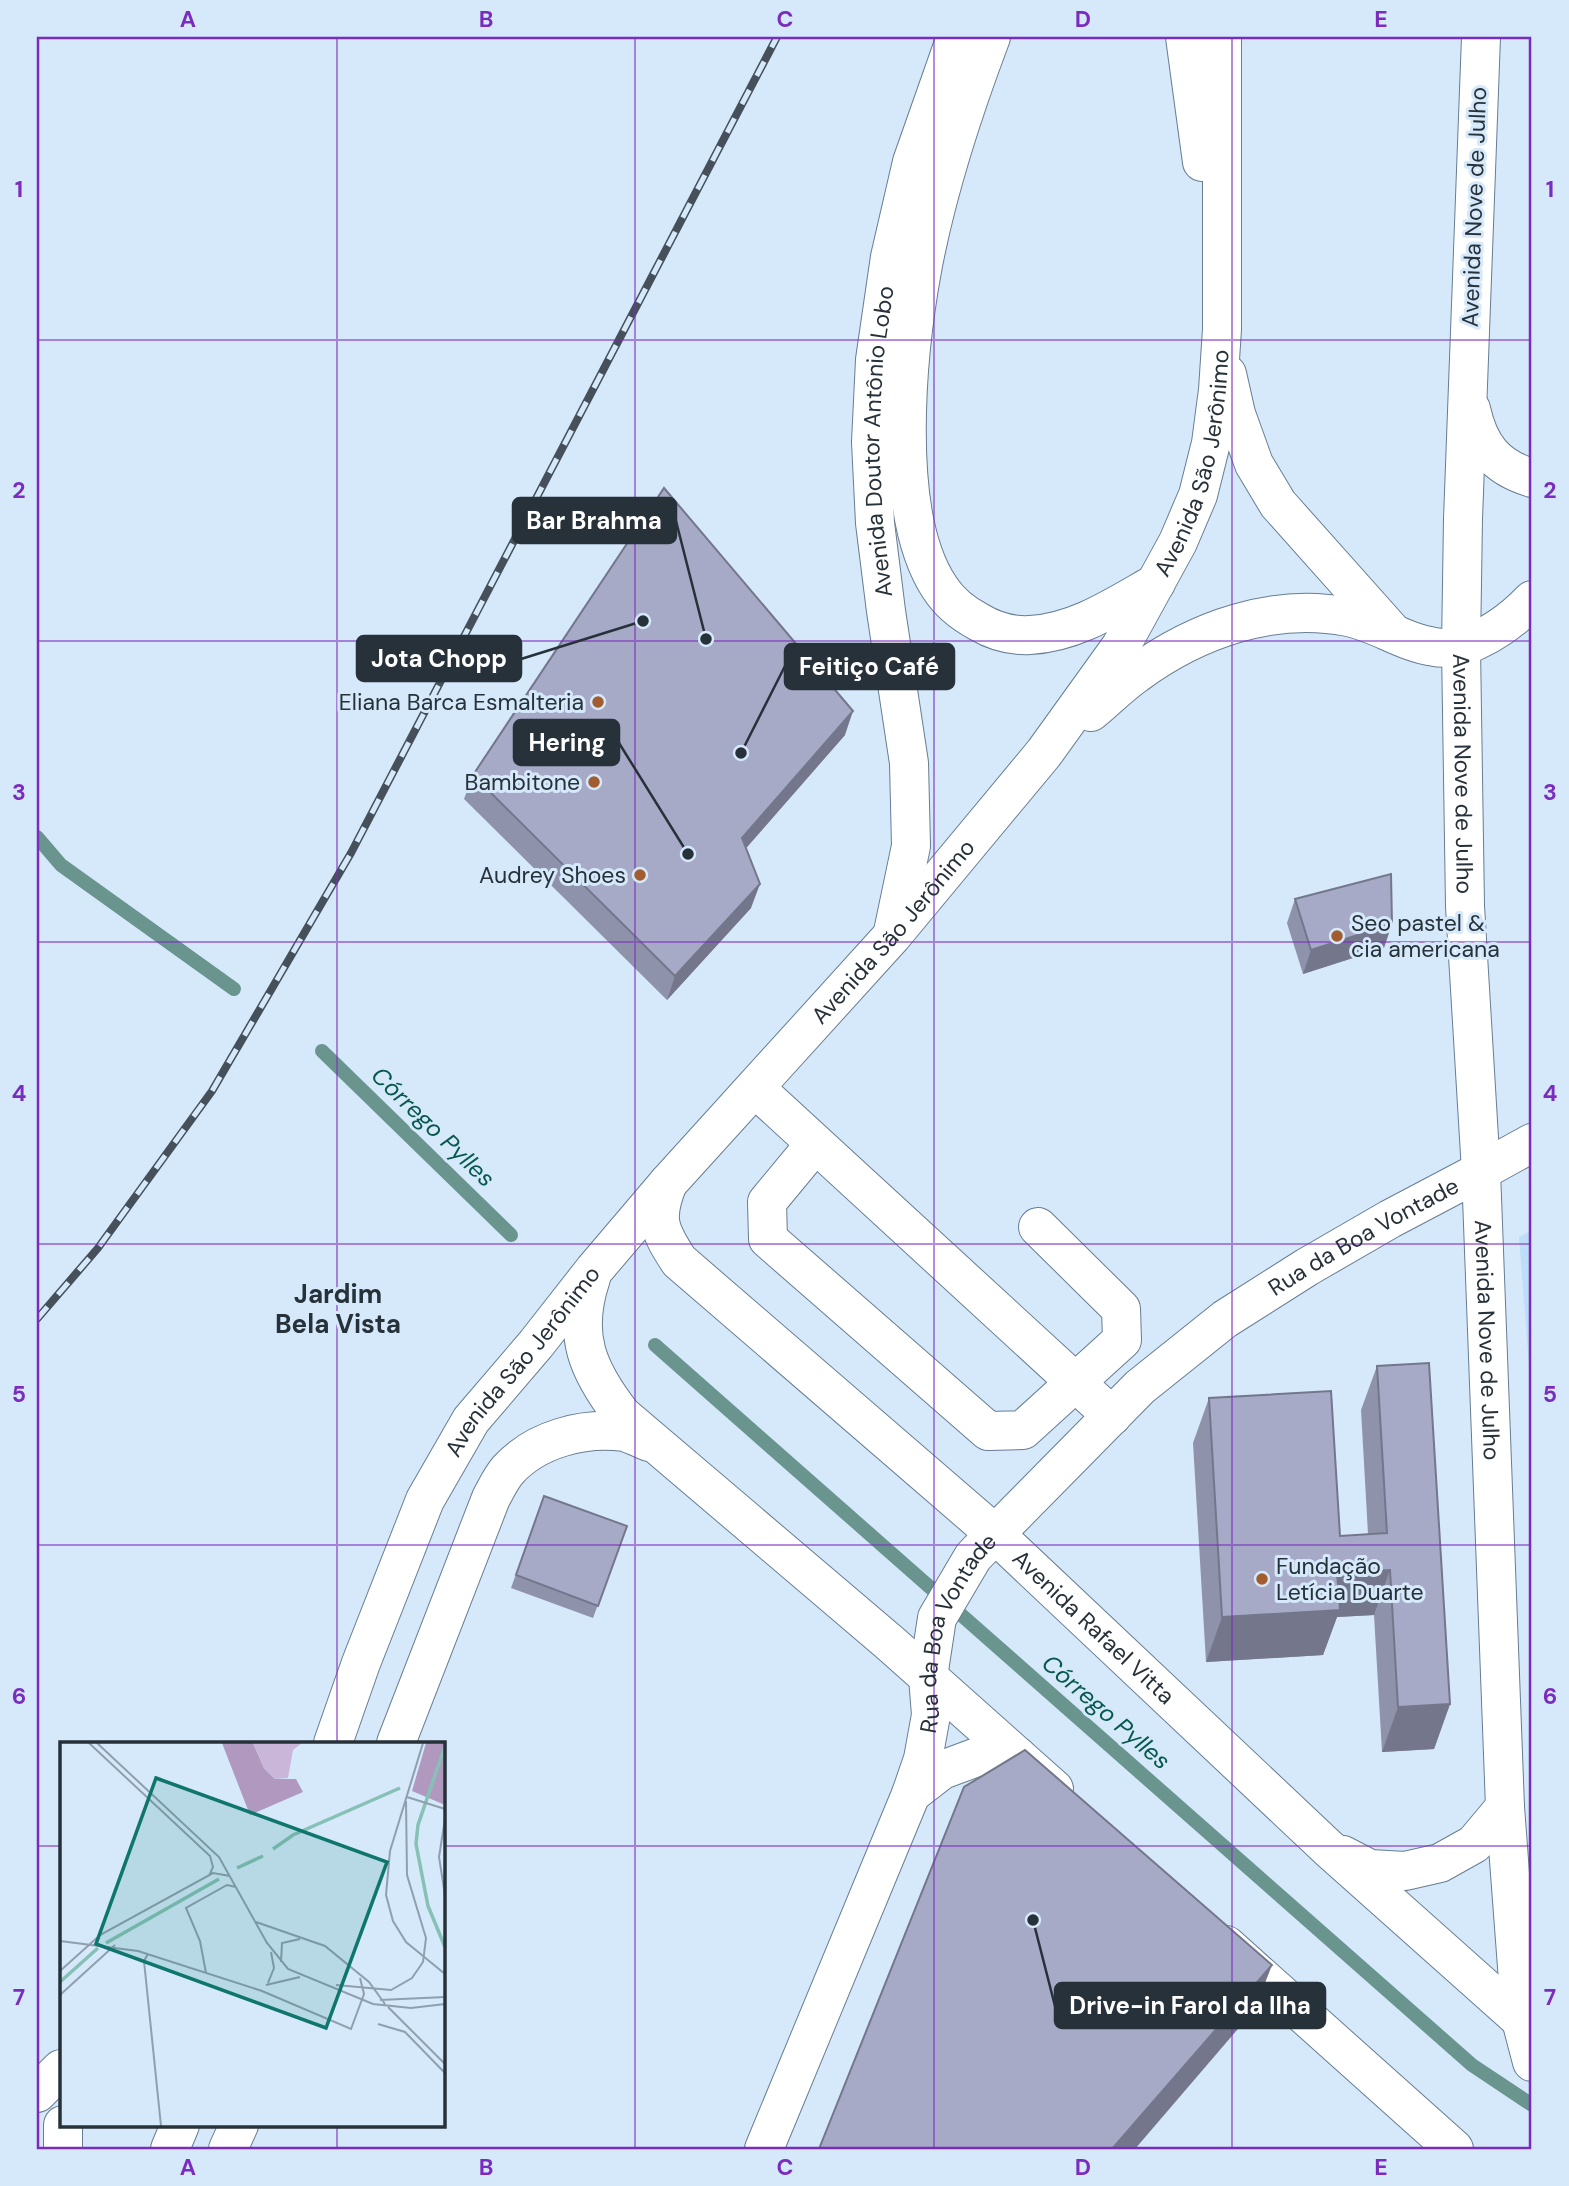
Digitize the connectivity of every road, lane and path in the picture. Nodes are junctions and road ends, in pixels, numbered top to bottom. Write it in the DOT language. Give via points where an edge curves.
graph roads {
  1 [pos="956,37"];
  2 [pos="991,37"];
  3 [pos="1185,37"];
  4 [pos="1222,37"];
  5 [pos="1478,48"];
  6 [pos="1222,330"];
  7 [pos="1468,391"];
  8 [pos="1532,478"];
  9 [pos="1157,581"];
  10 [pos="1532,600"];
  11 [pos="1393,633"];
  12 [pos="1461,647"];
  13 [pos="1044,753"];
  14 [pos="892,936"];
  15 [pos="755,1088"];
  16 [pos="1532,1143"];
  17 [pos="815,1144"];
  18 [pos="1481,1171"];
  19 [pos="668,1183"];
  20 [pos="1038,1227"];
  21 [pos="594,1270"];
  22 [pos="1075,1382"];
  23 [pos="1112,1416"];
  24 [pos="658,1446"];
  25 [pos="984,1546"];
  26 [pos="928,1676"];
  27 [pos="1517,1725"];
  28 [pos="333,1742"];
  29 [pos="396,1742"];
  30 [pos="1017,1756"];
  31 [pos="911,1794"];
  32 [pos="1505,1807"];
  33 [pos="1079,1812"];
  34 [pos="1328,1848"];
  35 [pos="1204,1924"];
  36 [pos="1527,2023"];
  37 [pos="1532,2062"];
  38 [pos="60,2070"];
  39 [pos="37,2093"];
  40 [pos="63,2126"];
  41 [pos="180,2126"];
  42 [pos="239,2126"];
  43 [pos="63,2149"];
  44 [pos="170,2149"];
  45 [pos="228,2149"];
  46 [pos="764,2149"];
  47 [pos="1454,2149"];
  1 -- 14 [label="main road, Avenida Doutor Antônio Lobo" via="912,162 890,257 875,360 871,442 875,523 909,763 911,846"];
  2 -- 9 [label="main road" via="945,169 923,266 911,352 907,439 911,510 924,556 940,589 964,614 994,631 1029,636 1068,628"];
  3 -- 6 [label="main road"];
  4 -- 6 [label="main road, Avenida São Jerônimo"];
  5 -- 7 [label="main road, Avenida Nove de Julho"];
  6 -- 9 [label="main road, Avenida São Jerônimo" via="1211,443 1198,495"];
  6 -- 11 [label="main road" via="1236,414 1254,464 1278,504"];
  7 -- 8 [label="main road" via="1483,444 1496,461"];
  7 -- 12 [label="main road, Avenida Nove de Julho"];
  9 -- 13 [label="main road, Avenida São Jerônimo" via="1121,646"];
  10 -- 12 [label="main road" via="1501,628"];
  11 -- 12 [label="main road" via="1435,648"];
  11 -- 13 [label="main road" via="1350,617 1310,613 1232,623 1186,642 1136,674"];
  12 -- 18 [label="main road, Avenida Nove de Julho" via="1465,906"];
  13 -- 14 [label="main road, Avenida São Jerônimo"];
  14 -- 15 [label="main road, Avenida São Jerônimo"];
  15 -- 17 [label="main road"];
  15 -- 19 [label="main road, Avenida São Jerônimo"];
  16 -- 18 [label="main road, Rua da Boa Vontade"];
  17 -- 22 [label="main road"];
  17 -- 22 [label="main road" via="767,1202 768,1239 988,1431 1023,1430"];
  18 -- 23 [label="main road, Rua da Boa Vontade" via="1390,1219 1225,1319 1140,1387"];
  18 -- 27 [label="main road, Avenida Nove de Julho"];
  19 -- 21 [label="main road, Avenida São Jerônimo"];
  19 -- 25 [label="main road, Avenida Rafael Vitta" via="660,1204 660,1223 679,1261"];
  20 -- 22 [label="main road" via="1121,1309 1122,1340"];
  21 -- 24 [label="main road" via="581,1325 589,1358 602,1390 622,1415"];
  21 -- 28 [label="main road, Avenida São Jerônimo" via="471,1420 425,1500"];
  22 -- 23 [label="main road"];
  23 -- 25 [label="main road, Rua da Boa Vontade"];
  24 -- 26 [label="main road"];
  24 -- 29 [label="main road" via="627,1433 568,1435 531,1450 507,1471 491,1499"];
  25 -- 26 [label="main road, Rua da Boa Vontade" via="937,1618"];
  25 -- 34 [label="main road, Avenida Rafael Vitta"];
  26 -- 30 [label="main road"];
  26 -- 31 [label="main road, Rua da Boa Vontade" via="931,1715"];
  27 -- 32 [label="main road, Avenida Nove de Julho"];
  30 -- 31 [label="main road" via="977,1757 942,1770"];
  30 -- 33 [label="main road"];
  31 -- 46 [label="main road, Rua da Boa Vontade"];
  32 -- 34 [label="main road" via="1474,1844 1440,1863 1405,1871 1370,1868"];
  32 -- 36 [label="main road, Avenida Nove de Julho"];
  34 -- 36 [label="main road, Avenida Rafael Vitta"];
  35 -- 47 [label="main road"];
  36 -- 37 [label="main road, Avenida Nove de Julho"];
  38 -- 39 [label="main road"];
  40 -- 43 [label="main road"];
  41 -- 44 [label="main road"];
  42 -- 45 [label="main road"];
}
